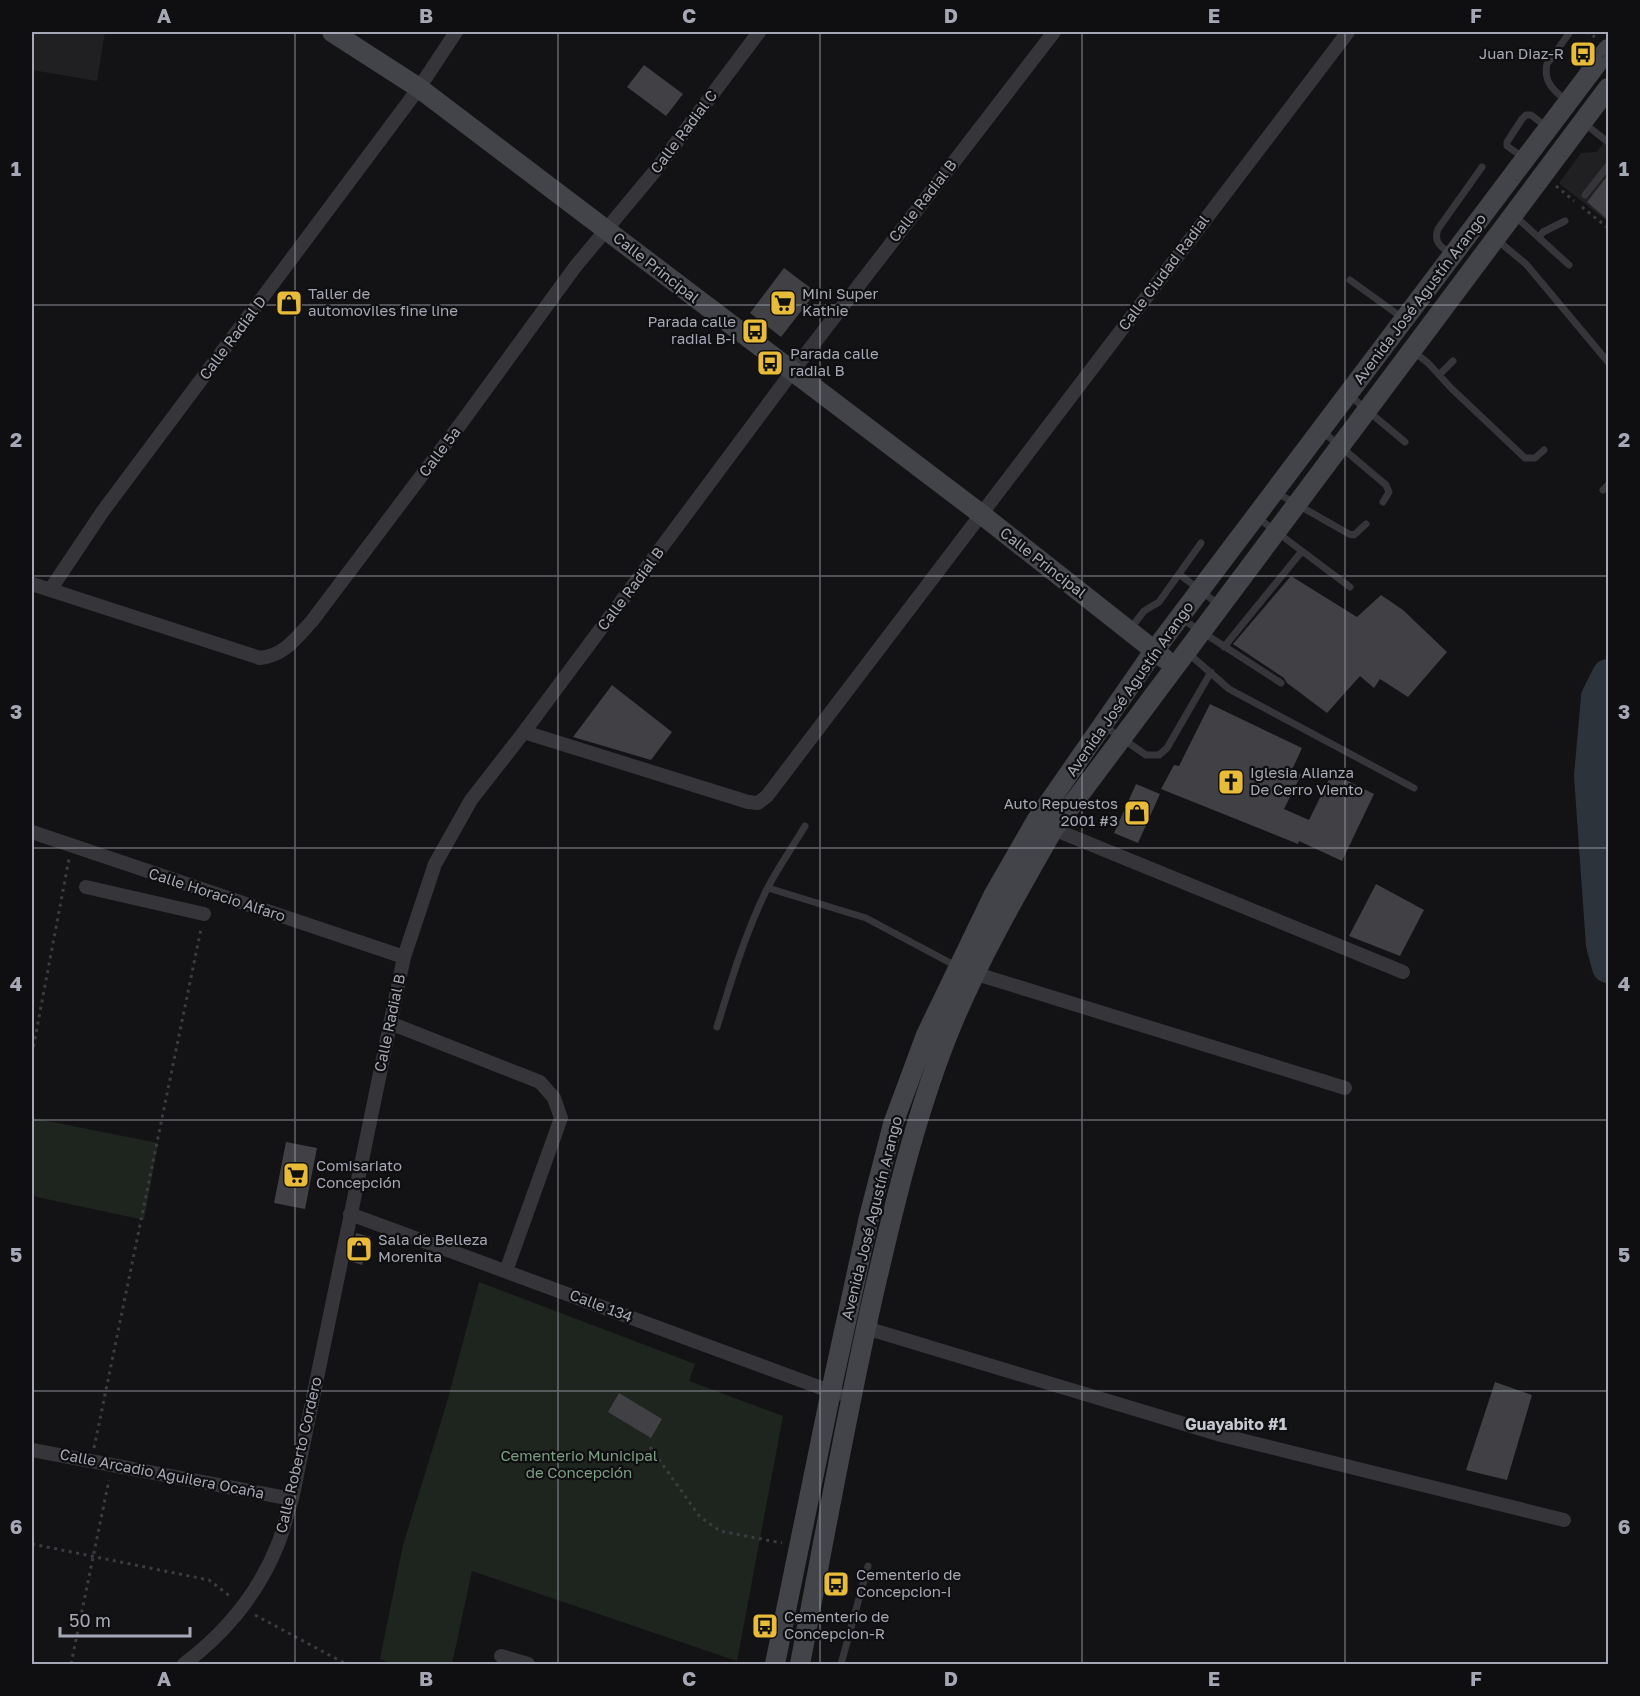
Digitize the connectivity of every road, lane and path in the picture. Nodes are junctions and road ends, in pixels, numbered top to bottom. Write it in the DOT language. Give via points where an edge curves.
graph roads {
  1 [pos="332,32"];
  2 [pos="456,32"];
  3 [pos="759,32"];
  4 [pos="1054,32"];
  5 [pos="1348,32"];
  6 [pos="1570,32"];
  7 [pos="1584,42"];
  8 [pos="1608,49"];
  9 [pos="1608,60"];
  10 [pos="419,88"];
  11 [pos="1608,88"];
  12 [pos="1569,102"];
  13 [pos="1583,122"];
  14 [pos="1549,128"];
  15 [pos="1608,142"];
  16 [pos="1526,159"];
  17 [pos="1608,165"];
  18 [pos="1482,167"];
  19 [pos="1584,195"];
  20 [pos="1514,215"];
  21 [pos="1564,221"];
  22 [pos="607,230"];
  23 [pos="1539,237"];
  24 [pos="1496,239"];
  25 [pos="1453,256"];
  26 [pos="1569,265"];
  27 [pos="1350,280"];
  28 [pos="1405,320"];
  29 [pos="1412,350"];
  30 [pos="1453,361"];
  31 [pos="1608,362"];
  32 [pos="792,372"];
  33 [pos="1439,375"];
  34 [pos="1348,394"];
  35 [pos="1367,410"];
  36 [pos="1321,430"];
  37 [pos="1405,442"];
  38 [pos="1340,447"];
  39 [pos="1544,450"];
  40 [pos="1275,492"];
  41 [pos="1383,502"];
  42 [pos="1296,504"];
  43 [pos="981,514"];
  44 [pos="1256,516"];
  45 [pos="1366,524"];
  46 [pos="1276,531"];
  47 [pos="1201,543"];
  48 [pos="1302,551"];
  49 [pos="1179,574"];
  50 [pos="32,584"];
  51 [pos="1350,587"];
  52 [pos="50,590"];
  53 [pos="1200,590"];
  54 [pos="1220,605"];
  55 [pos="1179,617"];
  56 [pos="1129,631"];
  57 [pos="1200,632"];
  58 [pos="1224,648"];
  59 [pos="1154,651"];
  60 [pos="1180,659"];
  61 [pos="1211,672"];
  62 [pos="1281,683"];
  63 [pos="1103,725"];
  64 [pos="524,732"];
  65 [pos="1122,738"];
  66 [pos="1414,788"];
  67 [pos="805,826"];
  68 [pos="1045,826"];
  69 [pos="32,832"];
  70 [pos="71,845"];
  71 [pos="189,886"];
  72 [pos="86,887"];
  73 [pos="768,888"];
  74 [pos="182,909"];
  75 [pos="204,914"];
  76 [pos="404,957"];
  77 [pos="968,971"];
  78 [pos="1403,972"];
  79 [pos="390,1023"];
  80 [pos="717,1027"];
  81 [pos="32,1054"];
  82 [pos="1345,1088"];
  83 [pos="350,1214"];
  84 [pos="507,1271"];
  85 [pos="866,1328"];
  86 [pos="831,1391"];
  87 [pos="851,1401"];
  88 [pos="650,1447"];
  89 [pos="32,1450"];
  90 [pos="91,1462"];
  91 [pos="112,1466"];
  92 [pos="292,1499"];
  93 [pos="1564,1520"];
  94 [pos="32,1544"];
  95 [pos="799,1546"];
  96 [pos="93,1557"];
  97 [pos="868,1566"];
  98 [pos="243,1606"];
  99 [pos="501,1656"];
  100 [pos="346,1664"];
  101 [pos="71,1665"];
  102 [pos="184,1665"];
  103 [pos="528,1665"];
  104 [pos="775,1665"];
  105 [pos="800,1665"];
  106 [pos="842,1665"];
  1 -- 10 [label="main road, Calle Principal"];
  2 -- 10 [label="street, Calle Radial D"];
  3 -- 22 [label="street, Calle Radial C"];
  4 -- 32 [label="street, Calle Radial B"];
  5 -- 43 [label="street, Calle Ciudad Radial"];
  6 -- 12 [label="lane" via="1546,70 1551,88"];
  7 -- 9 [label="path, bridge"];
  8 -- 12 [label="main road, Avenida José Agustín Arango"];
  10 -- 22 [label="main road, Calle Principal"];
  10 -- 52 [label="street, Calle Radial D" via="103,511"];
  11 -- 13 [label="main road, Avenida José Agustín Arango"];
  12 -- 14 [label="main road, Avenida José Agustín Arango"];
  13 -- 15 [label="lane"];
  13 -- 20 [label="main road, Avenida José Agustín Arango"];
  14 -- 16 [label="main road, Avenida José Agustín Arango"];
  14 -- 16 [label="lane" via="1531,116 1522,118 1507,144"];
  16 -- 25 [label="main road, Avenida José Agustín Arango"];
  17 -- 19 [label="lane"];
  18 -- 25 [label="lane" via="1436,233 1437,243"];
  20 -- 23 [label="lane"];
  20 -- 24 [label="main road, Avenida José Agustín Arango"];
  21 -- 23 [label="lane"];
  22 -- 32 [label="main road, Calle Principal"];
  22 -- 52 [label="street, Calle 5a" via="575,267 312,621 278,655 260,658"];
  23 -- 26 [label="lane"];
  24 -- 29 [label="main road, Avenida José Agustín Arango"];
  24 -- 31 [label="lane" via="1526,264"];
  25 -- 28 [label="main road, Avenida José Agustín Arango"];
  27 -- 28 [label="lane"];
  28 -- 34 [label="main road, Avenida José Agustín Arango"];
  29 -- 33 [label="lane"];
  29 -- 35 [label="main road, Avenida José Agustín Arango"];
  30 -- 33 [label="lane"];
  32 -- 43 [label="main road, Calle Principal"];
  32 -- 64 [label="street, Calle Radial B"];
  33 -- 39 [label="lane" via="1525,458 1535,458"];
  34 -- 35 [label="lane"];
  34 -- 36 [label="main road, Avenida José Agustín Arango"];
  35 -- 37 [label="lane"];
  35 -- 38 [label="main road, Avenida José Agustín Arango"];
  36 -- 38 [label="lane"];
  36 -- 40 [label="main road, Avenida José Agustín Arango"];
  38 -- 41 [label="lane" via="1386,485 1389,492"];
  38 -- 42 [label="main road, Avenida José Agustín Arango"];
  40 -- 42 [label="lane"];
  40 -- 44 [label="main road, Avenida José Agustín Arango"];
  42 -- 45 [label="lane" via="1349,534"];
  42 -- 46 [label="main road, Avenida José Agustín Arango"];
  43 -- 56 [label="main road, Calle Principal"];
  43 -- 64 [label="street, Calle Ciudad Radial" via="810,742 758,802"];
  44 -- 46 [label="lane"];
  44 -- 53 [label="main road, Avenida José Agustín Arango"];
  46 -- 48 [label="lane"];
  46 -- 54 [label="main road, Avenida José Agustín Arango"];
  47 -- 49 [label="lane"];
  48 -- 51 [label="lane"];
  48 -- 58 [label="lane"];
  49 -- 53 [label="lane"];
  49 -- 56 [label="lane"];
  50 -- 52 [label="street"];
  53 -- 54 [label="lane"];
  53 -- 55 [label="main road, Avenida José Agustín Arango"];
  54 -- 57 [label="main road, Avenida José Agustín Arango"];
  55 -- 57 [label="lane"];
  55 -- 59 [label="main road, Avenida José Agustín Arango"];
  56 -- 59 [label="main road, Calle Principal"];
  57 -- 58 [label="lane"];
  57 -- 60 [label="main road, Avenida José Agustín Arango"];
  58 -- 62 [label="lane"];
  59 -- 60 [label="main road, Calle Principal"];
  59 -- 63 [label="main road, Avenida José Agustín Arango"];
  60 -- 61 [label="lane"];
  60 -- 65 [label="main road, Avenida José Agustín Arango"];
  61 -- 65 [label="lane" via="1164,752 1146,755"];
  61 -- 66 [label="lane" via="1228,689"];
  63 -- 65 [label="lane"];
  63 -- 68 [label="main road, Avenida José Agustín Arango"];
  64 -- 76 [label="street, Calle Radial B" via="471,800 435,864"];
  65 -- 68 [label="main road, Avenida José Agustín Arango"];
  67 -- 73 [label="lane"];
  68 -- 77 [label="main road, Avenida José Agustín Arango" via="1009,906"];
  68 -- 78 [label="street"];
  69 -- 70 [label="street, Calle Horacio Alfaro"];
  70 -- 71 [label="street, Calle Horacio Alfaro"];
  70 -- 81 [label="path"];
  71 -- 74 [label="street"];
  71 -- 76 [label="street, Calle Horacio Alfaro"];
  72 -- 74 [label="street"];
  73 -- 77 [label="lane" via="866,918"];
  73 -- 80 [label="lane"];
  74 -- 75 [label="street"];
  75 -- 90 [label="path"];
  76 -- 79 [label="street, Calle Radial B"];
  77 -- 82 [label="street"];
  77 -- 85 [label="main road, Avenida José Agustín Arango" via="914,1132"];
  77 -- 86 [label="main road, Avenida José Agustín Arango" via="926,1035 893,1124"];
  79 -- 83 [label="street, Calle Radial B"];
  79 -- 84 [label="street" via="540,1082 554,1098 561,1118"];
  83 -- 84 [label="street, Calle 134"];
  83 -- 92 [label="street, Calle Roberto Cordero"];
  84 -- 86 [label="street, Calle 134"];
  85 -- 87 [label="main road, Avenida José Agustín Arango"];
  85 -- 93 [label="street" via="1221,1435"];
  86 -- 87 [label="street, Calle 134"];
  86 -- 95 [label="main road, Avenida José Agustín Arango"];
  87 -- 105 [label="main road, Avenida José Agustín Arango"];
  88 -- 95 [label="path" via="700,1517 720,1531"];
  89 -- 90 [label="street, Calle Arcadio Aguilera Ocaña"];
  90 -- 91 [label="street, Calle Arcadio Aguilera Ocaña"];
  91 -- 92 [label="street, Calle Arcadio Aguilera Ocaña"];
  91 -- 96 [label="path"];
  92 -- 98 [label="street, Calle Roberto Cordero" via="278,1544"];
  94 -- 96 [label="path"];
  95 -- 104 [label="main road, Avenida José Agustín Arango"];
  96 -- 98 [label="path" via="209,1580"];
  96 -- 101 [label="path"];
  97 -- 106 [label="lane"];
  98 -- 100 [label="path"];
  98 -- 102 [label="street, Calle Roberto Cordero" via="228,1626"];
  99 -- 103 [label="street"];
}
